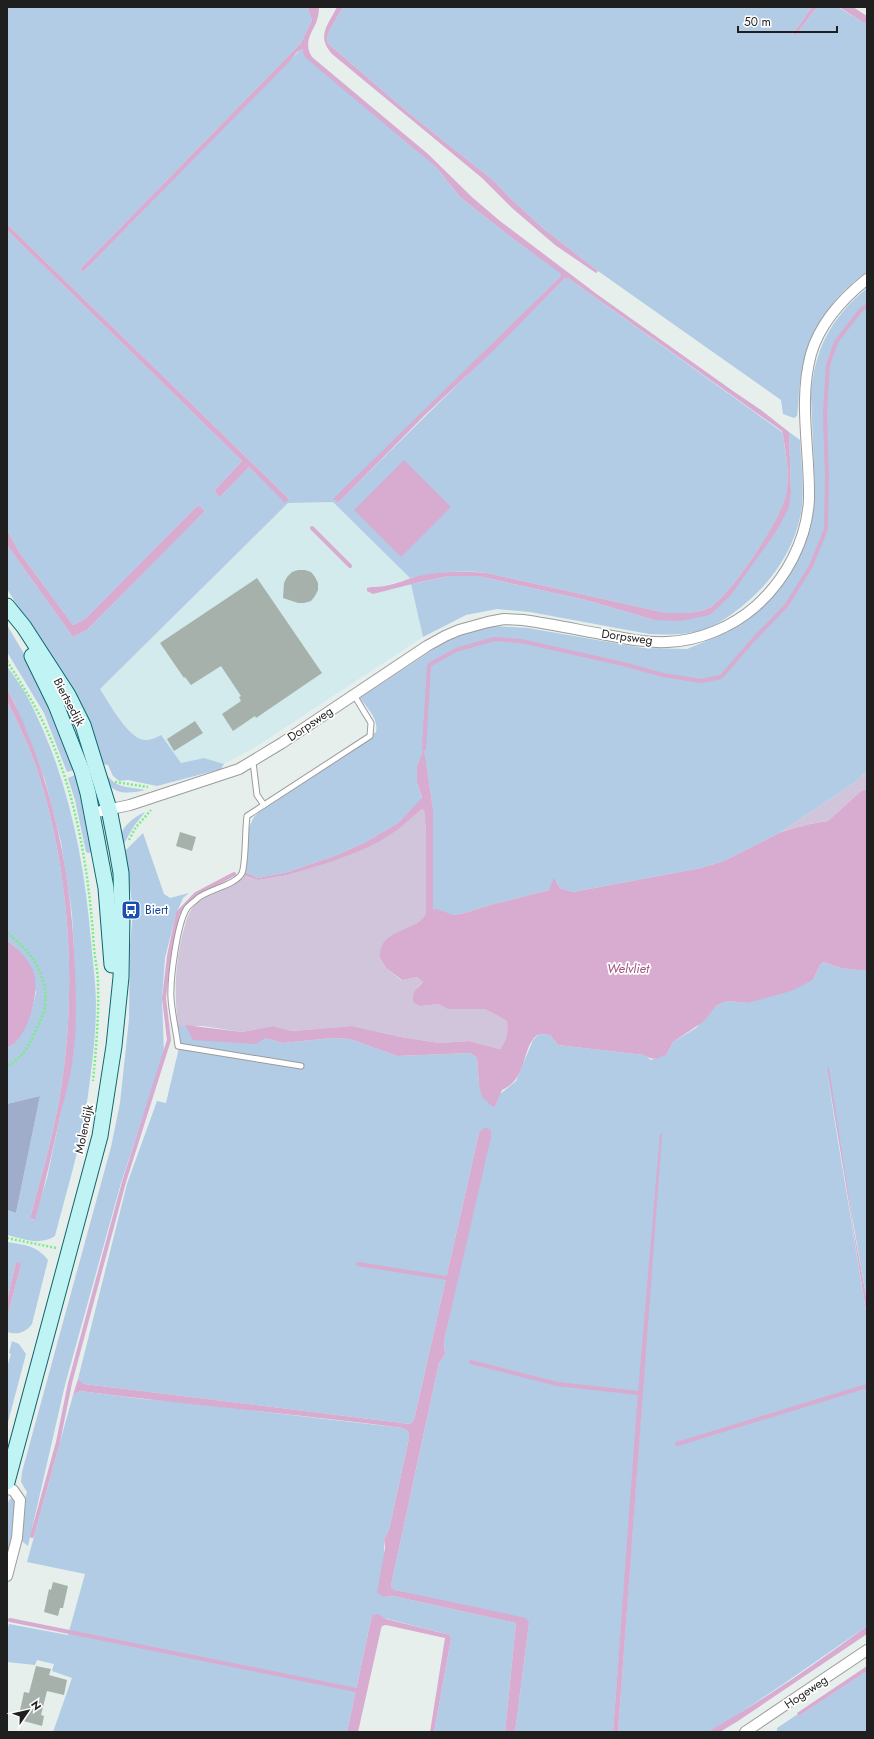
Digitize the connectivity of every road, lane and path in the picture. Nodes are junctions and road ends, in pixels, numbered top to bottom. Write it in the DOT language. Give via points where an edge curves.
graph roads {
  1 [pos="867,280"];
  2 [pos="7,606"];
  3 [pos="7,612"];
  4 [pos="7,661"];
  5 [pos="354,695"];
  6 [pos="253,762"];
  7 [pos="96,767"];
  8 [pos="82,771"];
  9 [pos="64,777"];
  10 [pos="150,788"];
  11 [pos="264,805"];
  12 [pos="156,806"];
  13 [pos="109,809"];
  14 [pos="92,813"];
  15 [pos="117,850"];
  16 [pos="7,933"];
  17 [pos="114,1026"];
  18 [pos="301,1066"];
  19 [pos="7,1067"];
  20 [pos="92,1088"];
  21 [pos="89,1109"];
  22 [pos="81,1147"];
  23 [pos="7,1238"];
  24 [pos="60,1246"];
  25 [pos="52,1255"];
  26 [pos="7,1482"];
  27 [pos="7,1489"];
  28 [pos="7,1576"];
  29 [pos="867,1650"];
  30 [pos="745,1732"];
  1 -- 5 [label="street, Dorpsweg" via="840,304 827,320 811,353 804,398 809,500 807,518 798,547 779,582 750,611 708,634 669,642 647,642 523,620 488,622 459,630 433,643"];
  2 -- 7 [label="main road, Biertsedijk" via="24,627 68,695 83,725"];
  3 -- 8 [label="main road, Biertsedijk" via="38,665"];
  4 -- 9 [label="path" via="46,728"];
  5 -- 6 [label="street, Dorpsweg"];
  5 -- 11 [label="lane" via="371,723 370,736"];
  6 -- 11 [label="lane" via="257,795"];
  6 -- 13 [label="street, Dorpsweg" via="174,792"];
  7 -- 10 [label="path" via="103,765 116,782"];
  7 -- 13 [label="main road, Biertsedijk"];
  8 -- 9 [label="path"];
  8 -- 14 [label="main road, Biertsedijk"];
  9 -- 20 [label="path, Molendijk" via="75,813 92,907 98,982"];
  11 -- 18 [label="lane" via="247,816 243,871 238,879 198,898 187,909 180,930 171,997 178,1046"];
  12 -- 15 [label="path" via="136,827 123,849"];
  13 -- 14 [label="street, Dorpsweg"];
  13 -- 15 [label="main road, Molendijk"];
  14 -- 17 [label="main road, Molendijk" via="106,888"];
  15 -- 17 [label="main road, Molendijk" via="121,873 121,961"];
  16 -- 19 [label="path" via="21,943 39,968 45,1006 25,1052"];
  17 -- 24 [label="main road, Molendijk" via="114,1046 100,1136"];
  21 -- 22 [label="path, Molendijk"];
  23 -- 24 [label="path"];
  24 -- 25 [label="path"];
  24 -- 26 [label="main road, Molendijk"];
  27 -- 28 [label="street" via="13,1490 20,1500 17,1538"];
  29 -- 30 [label="street, Hogeweg"];
}
